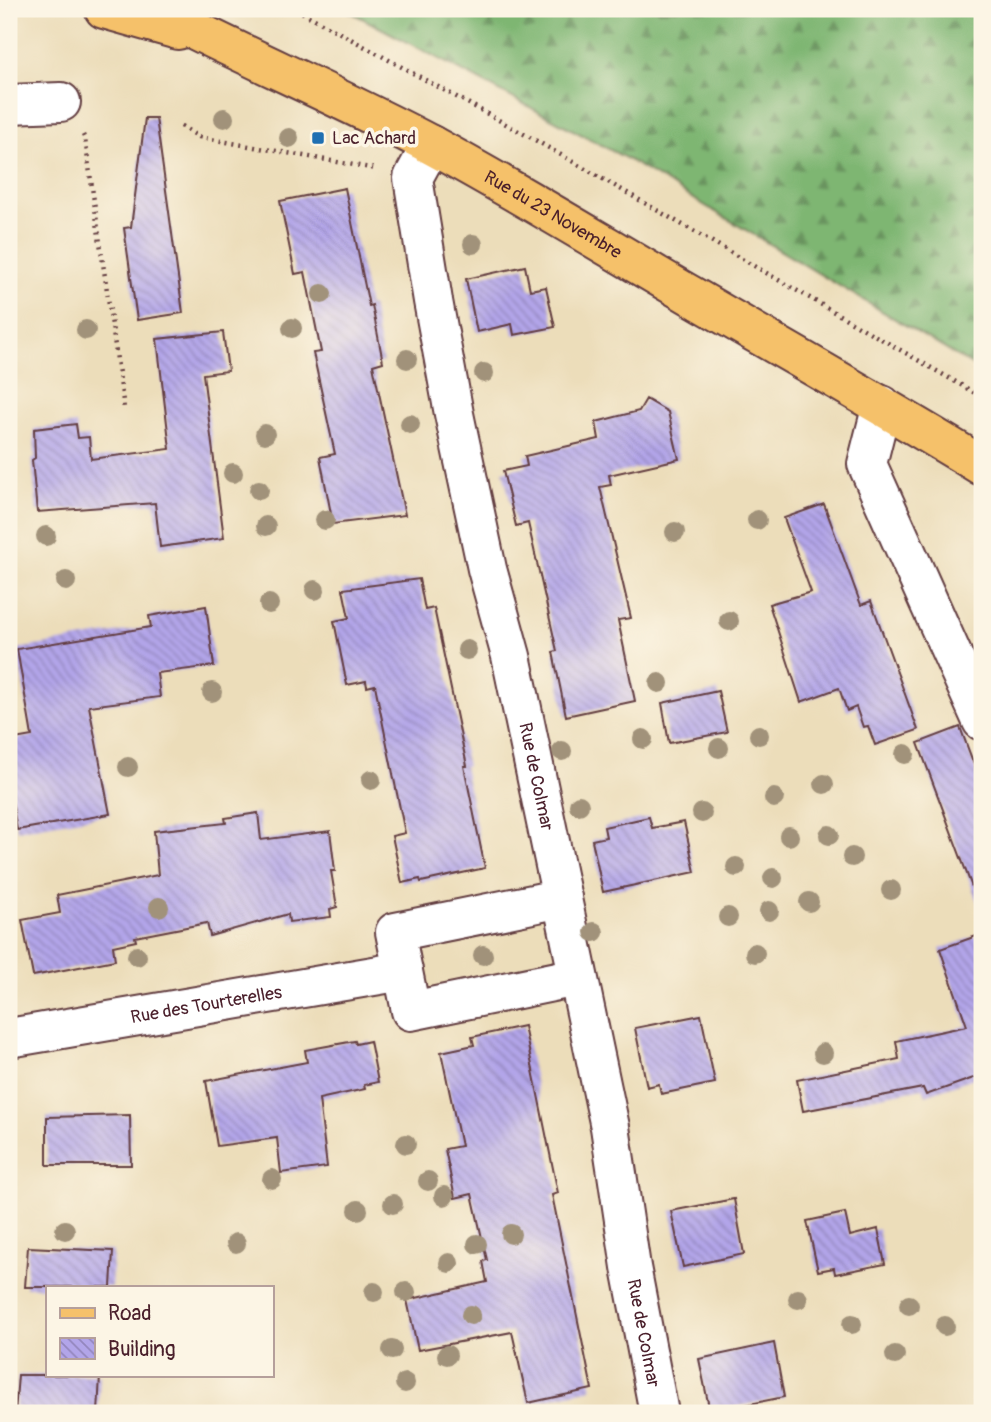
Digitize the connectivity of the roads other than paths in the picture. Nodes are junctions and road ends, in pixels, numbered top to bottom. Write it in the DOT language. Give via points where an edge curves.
graph roads {
  1 [pos="104,9"];
  2 [pos="153,9"];
  3 [pos="214,40"];
  4 [pos="61,102"];
  5 [pos="9,104"];
  6 [pos="431,145"];
  7 [pos="882,405"];
  8 [pos="982,466"];
  9 [pos="982,721"];
  10 [pos="562,898"];
  11 [pos="402,971"];
  12 [pos="577,977"];
  13 [pos="9,1038"];
  14 [pos="659,1413"];
  1 -- 3 [label="main road, Rue du 23 Novembre"];
  2 -- 3 [label="main road, Rue du 23 Novembre"];
  3 -- 6 [label="main road, Rue du 23 Novembre"];
  4 -- 5 [label="street"];
  6 -- 7 [label="main road, Rue du 23 Novembre"];
  6 -- 10 [label="street, Rue de Colmar" via="414,178 433,300 487,569 511,656"];
  7 -- 8 [label="main road, Rue du 23 Novembre"];
  7 -- 9 [label="street" via="867,464"];
  10 -- 11 [label="street" via="395,932"];
  10 -- 12 [label="street, Rue de Colmar"];
  11 -- 12 [label="street" via="411,1011"];
  11 -- 13 [label="street, Rue des Tourterelles"];
  12 -- 14 [label="street, Rue de Colmar" via="610,1127"];
}
